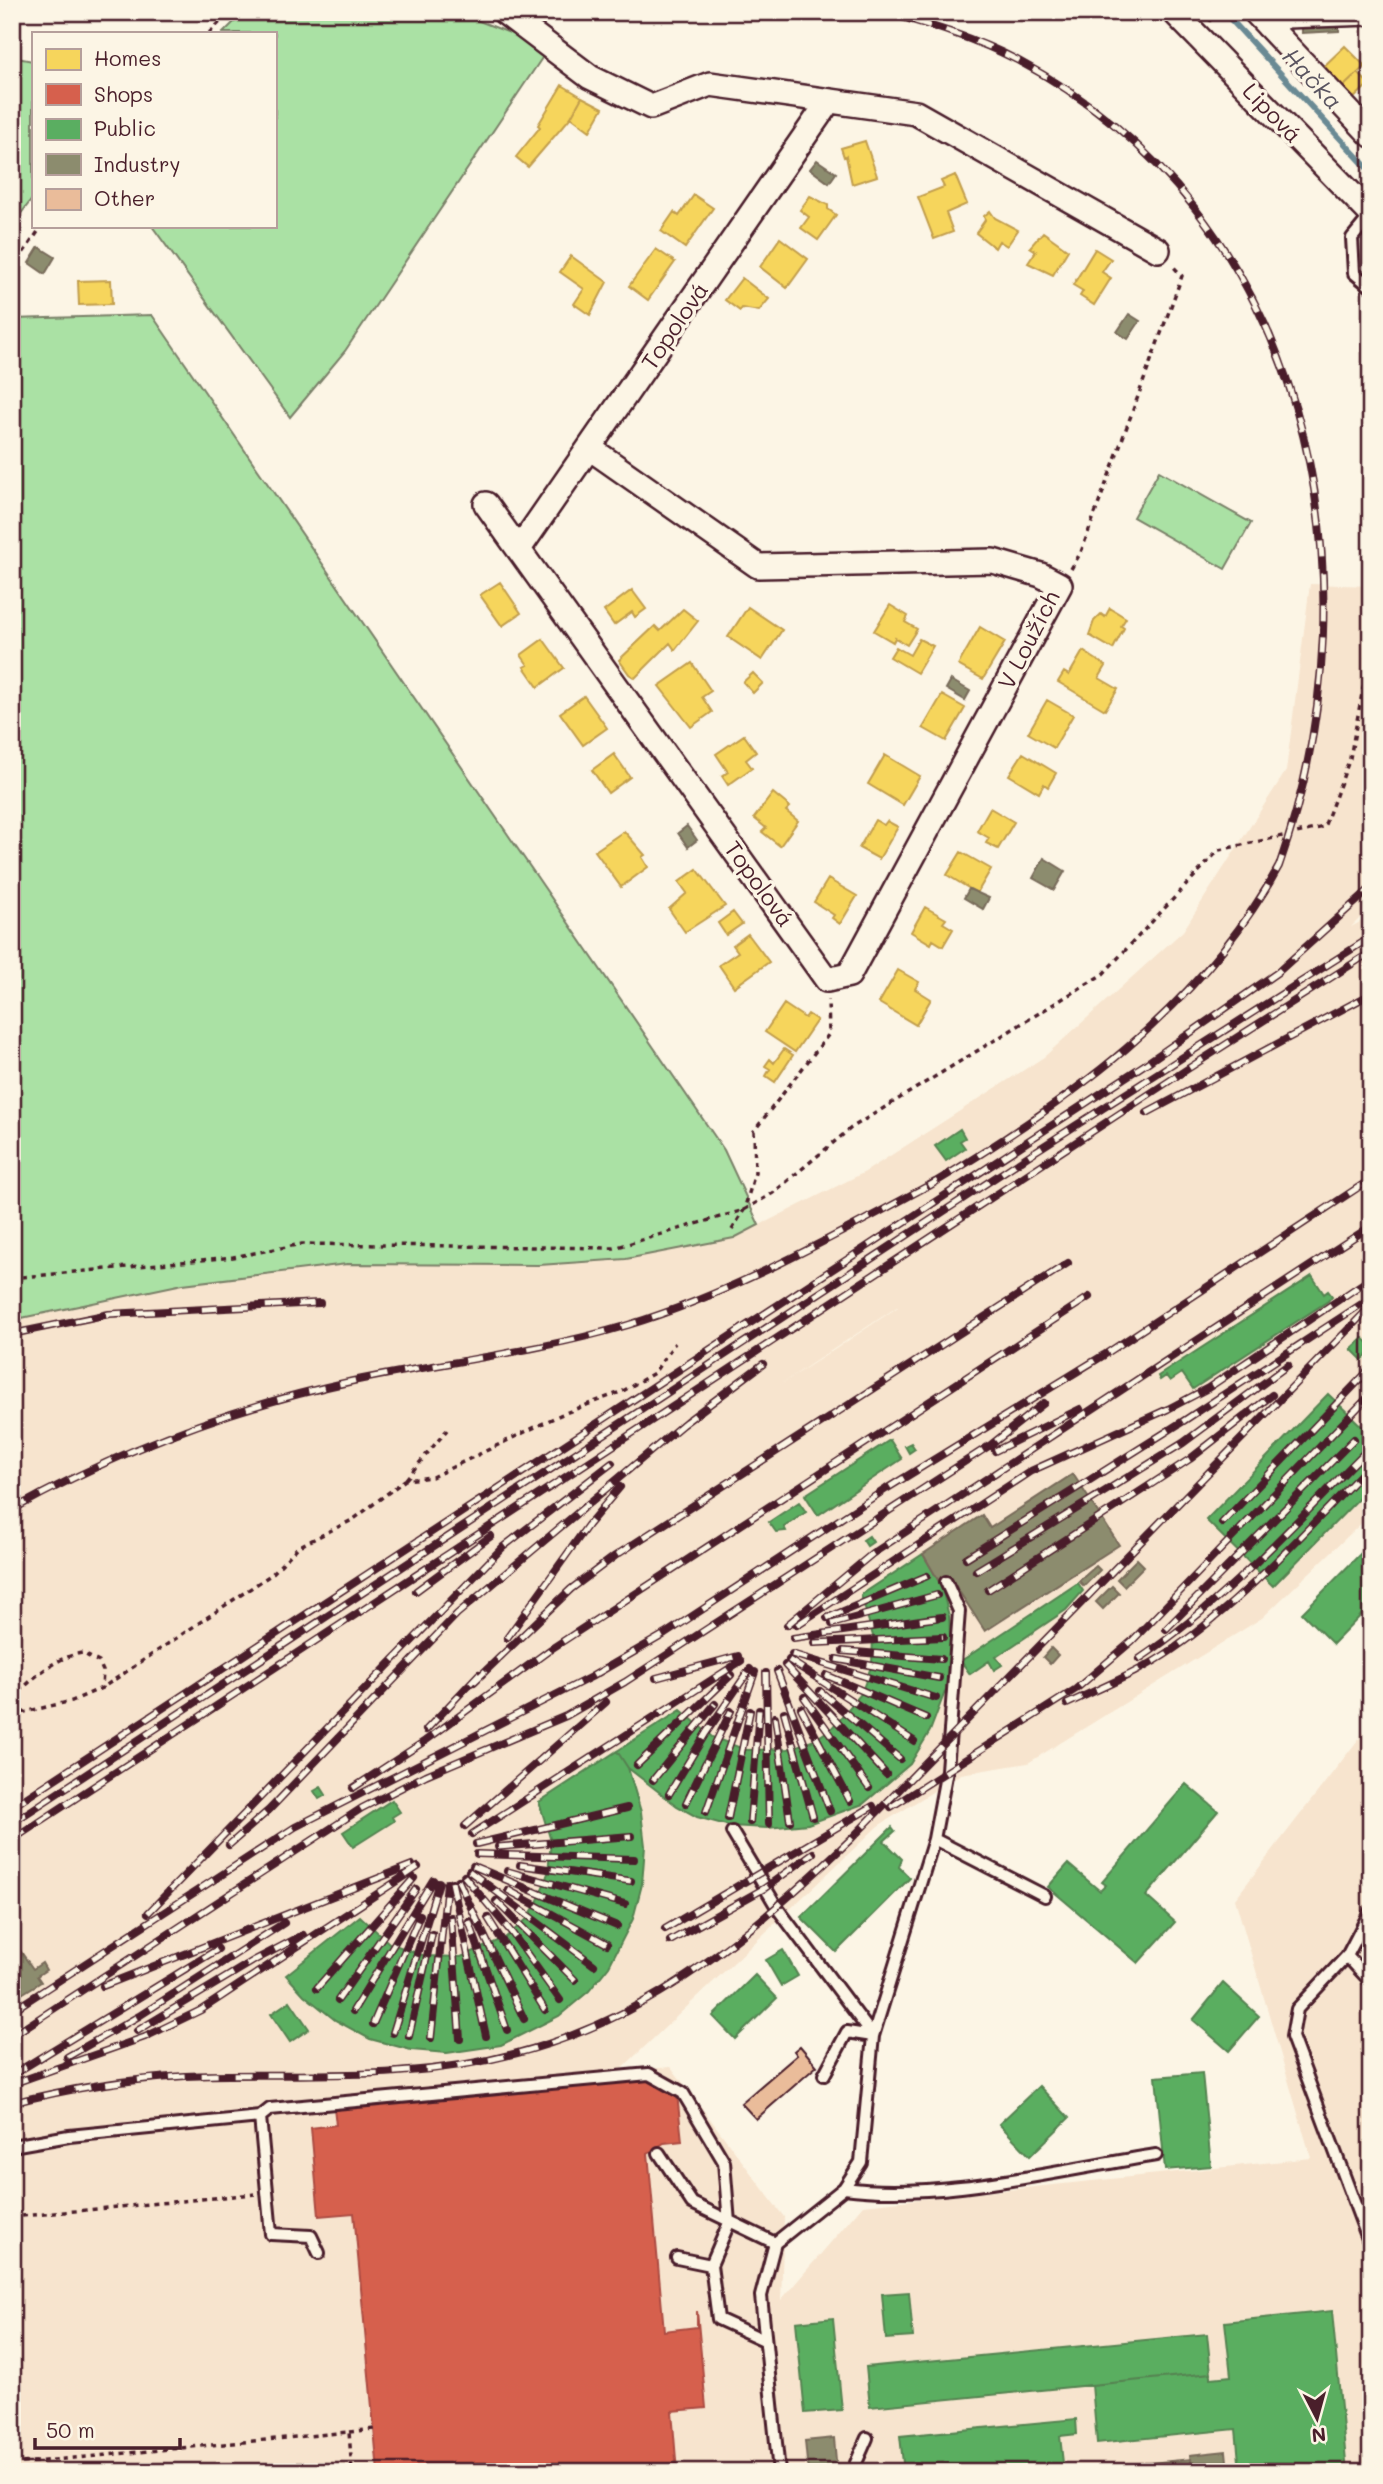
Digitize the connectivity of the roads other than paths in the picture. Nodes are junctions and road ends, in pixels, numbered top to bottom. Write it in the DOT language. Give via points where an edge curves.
graph roads {
  1 [pos="504,12"];
  2 [pos="1174,12"];
  3 [pos="1371,13"];
  4 [pos="1262,19"];
  5 [pos="829,101"];
  6 [pos="1371,135"];
  7 [pos="1371,215"];
  8 [pos="1158,250"];
  9 [pos="1371,287"];
  10 [pos="591,449"];
  11 [pos="486,504"];
  12 [pos="519,549"];
  13 [pos="827,980"];
  14 [pos="946,1582"];
  15 [pos="732,1832"];
  16 [pos="934,1839"];
  17 [pos="1045,1896"];
  18 [pos="1371,1910"];
  19 [pos="1347,1956"];
  20 [pos="1371,1982"];
  21 [pos="873,2036"];
  22 [pos="824,2075"];
  23 [pos="260,2117"];
  24 [pos="12,2146"];
  25 [pos="659,2153"];
  26 [pos="1156,2155"];
  27 [pos="844,2188"];
  28 [pos="729,2223"];
  29 [pos="775,2243"];
  30 [pos="1371,2247"];
  31 [pos="319,2253"];
  32 [pos="677,2258"];
  33 [pos="711,2265"];
  34 [pos="764,2340"];
  35 [pos="867,2438"];
  36 [pos="779,2472"];
  37 [pos="852,2472"];
  1 -- 5 [label="street" via="590,77 651,107 710,85"];
  2 -- 7 [label="street, Lipová"];
  3 -- 4 [label="street"];
  4 -- 6 [label="street"];
  5 -- 8 [label="street" via="916,113"];
  5 -- 10 [label="street, Topolová"];
  7 -- 9 [label="lane" via="1352,238 1354,272"];
  10 -- 12 [label="street, Topolová"];
  10 -- 13 [label="street, V Loužích" via="758,566 993,561 1060,585 849,975"];
  11 -- 12 [label="street, Topolová"];
  12 -- 13 [label="street, Topolová"];
  14 -- 16 [label="lane" via="959,1611 947,1770"];
  15 -- 21 [label="lane" via="778,1909"];
  16 -- 17 [label="lane"];
  16 -- 21 [label="lane"];
  18 -- 19 [label="lane"];
  19 -- 20 [label="lane"];
  19 -- 30 [label="lane" via="1297,2009 1292,2037"];
  21 -- 22 [label="lane" via="847,2032"];
  21 -- 27 [label="lane" via="861,2162"];
  23 -- 24 [label="lane"];
  23 -- 28 [label="lane" via="270,2109 649,2074 683,2093 724,2162"];
  23 -- 31 [label="lane" via="271,2234 311,2236"];
  25 -- 28 [label="lane" via="692,2203"];
  26 -- 27 [label="lane" via="954,2187 883,2193"];
  27 -- 29 [label="lane"];
  28 -- 29 [label="lane"];
  28 -- 33 [label="lane"];
  29 -- 34 [label="lane" via="761,2296"];
  32 -- 33 [label="lane"];
  33 -- 34 [label="lane" via="718,2319"];
  34 -- 36 [label="lane"];
  35 -- 37 [label="lane"];
}
